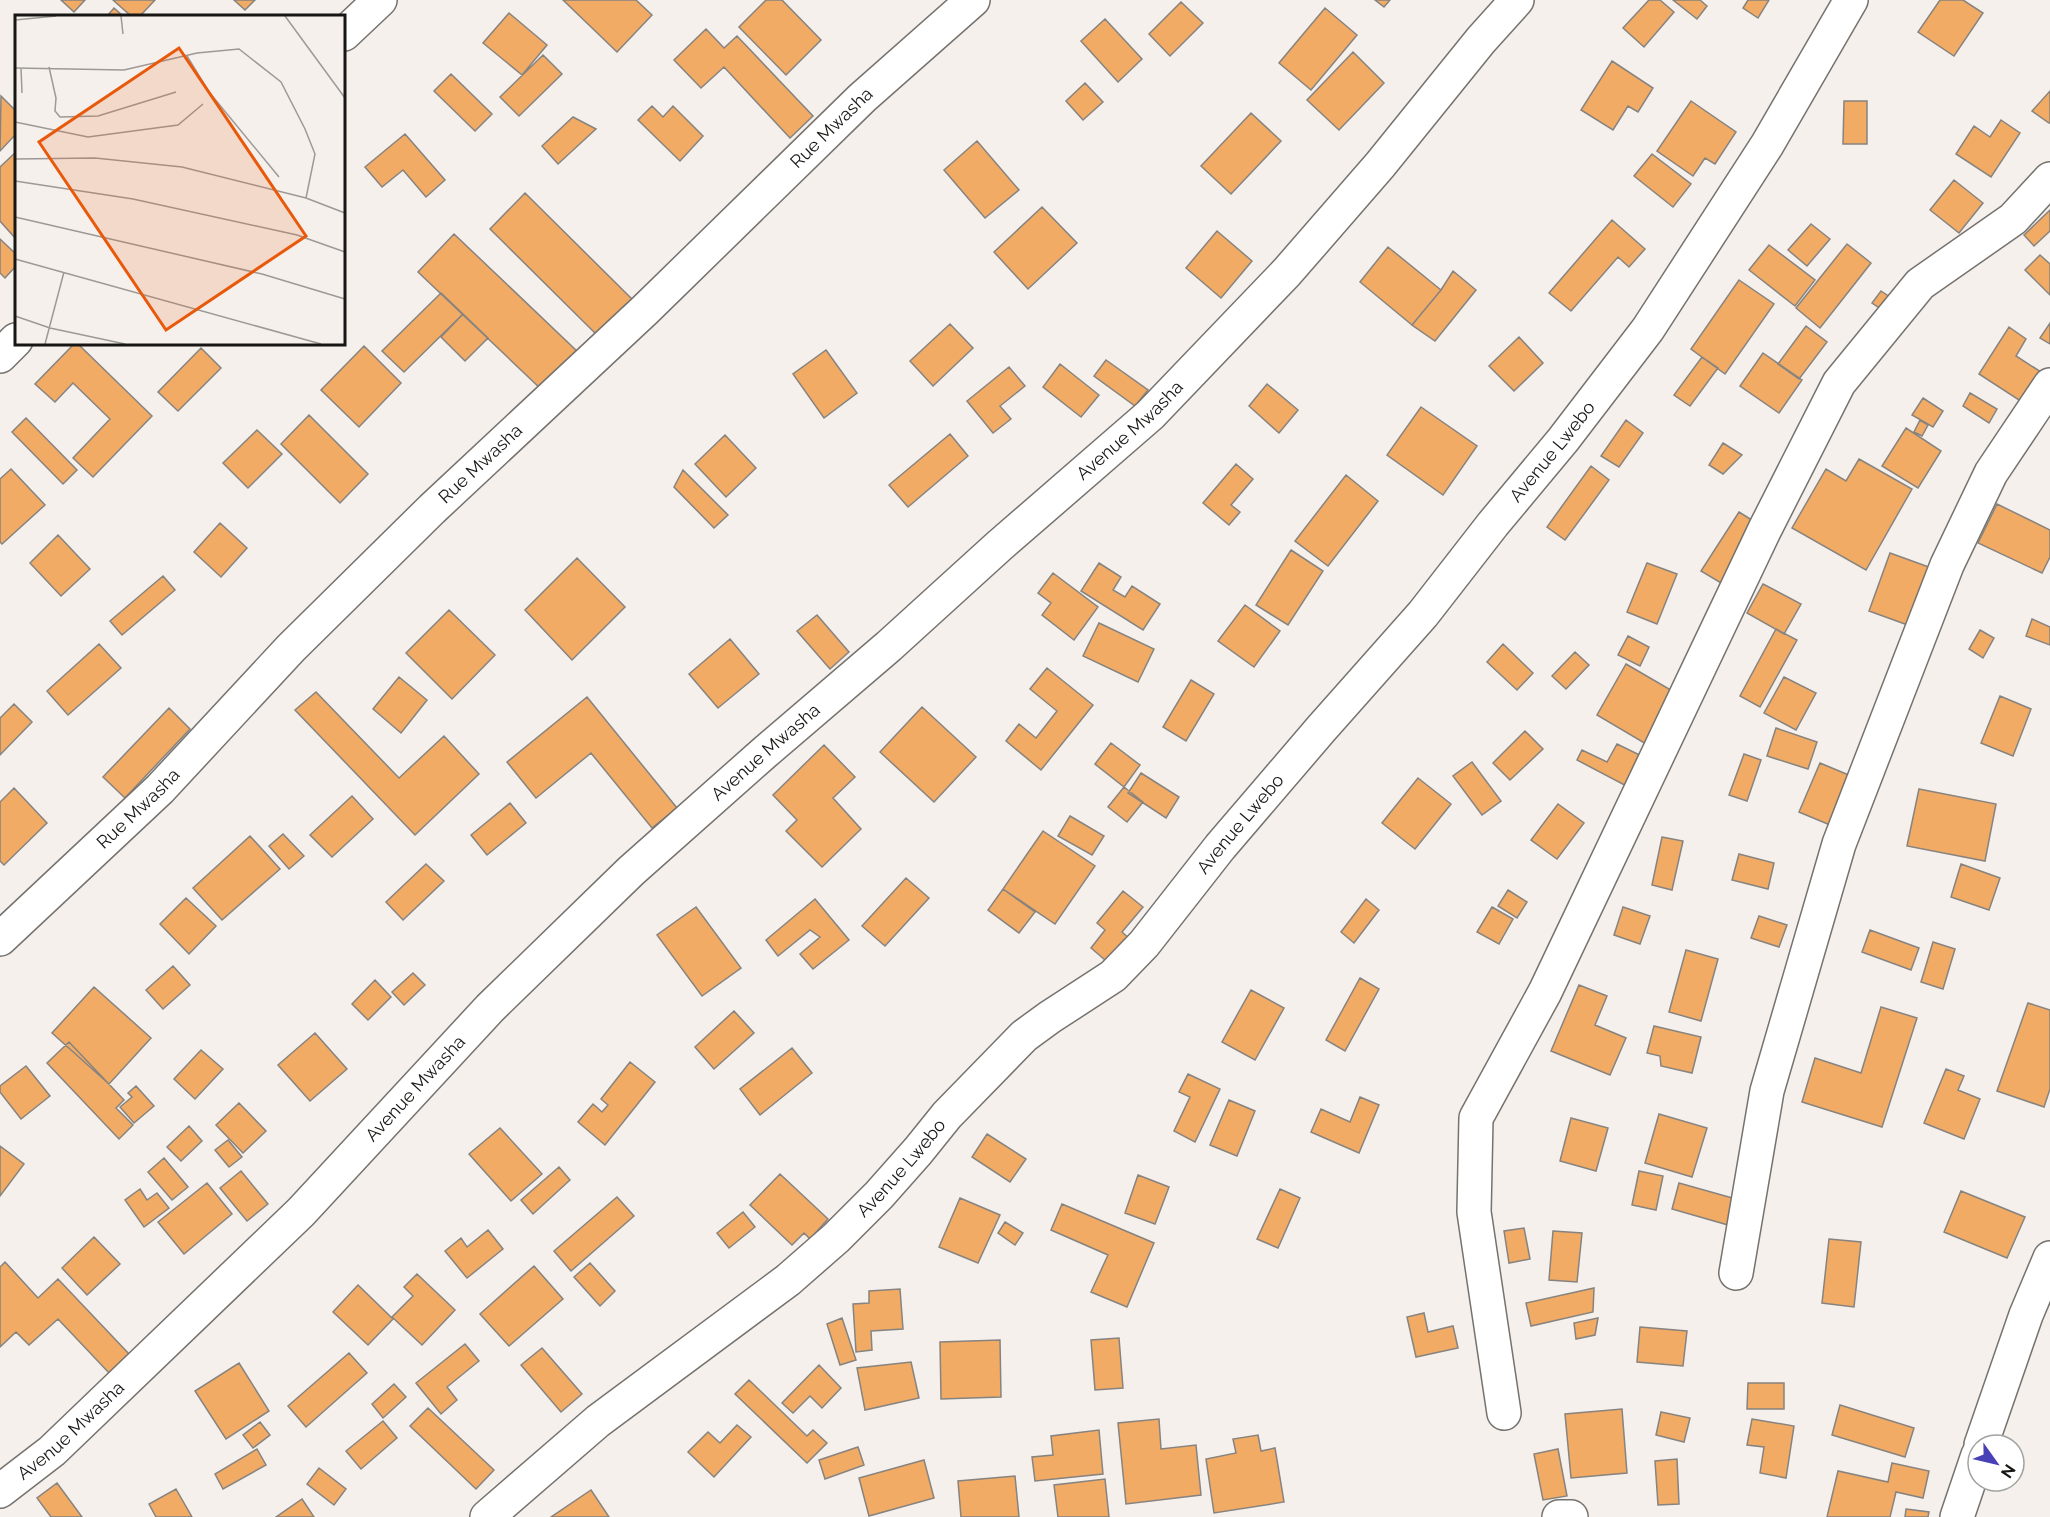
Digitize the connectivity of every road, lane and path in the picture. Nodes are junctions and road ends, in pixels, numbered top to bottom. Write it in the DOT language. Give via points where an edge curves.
graph roads {
  1 [pos="380,0"];
  2 [pos="973,0"];
  3 [pos="1517,0"];
  4 [pos="1851,0"];
  5 [pos="345,33"];
  6 [pos="2050,178"];
  7 [pos="15,341"];
  8 [pos="0,356"];
  9 [pos="2050,385"];
  10 [pos="0,939"];
  11 [pos="2050,1258"];
  12 [pos="1736,1273"];
  13 [pos="1504,1413"];
  14 [pos="1985,1433"];
  15 [pos="1966,1490"];
  16 [pos="0,1491"];
  17 [pos="487,1517"];
  18 [pos="1559,1517"];
  19 [pos="1571,1517"];
  20 [pos="1957,1517"];
  1 -- 5 [label="street"];
  2 -- 10 [label="street, Rue Mwasha" via="862,98 645,310 432,509 291,648 160,789"];
  3 -- 16 [label="street, Avenue Mwasha" via="1287,272 1150,415 631,871 490,1008 301,1212 52,1451"];
  4 -- 17 [label="street, Avenue Lwebo" via="1767,145 1648,329 1423,614 1220,847 1144,944 1113,976 1024,1036 879,1195 788,1280 598,1421"];
  6 -- 13 [label="street" via="2013,219 1920,284 1839,383 1545,992 1476,1118 1474,1212"];
  7 -- 8 [label="street"];
  9 -- 12 [label="street" via="1991,473 1947,565 1839,844 1767,1091"];
  11 -- 14 [label="street"];
  15 -- 20 [label="street"];
  18 -- 19 [label="street"];
}
